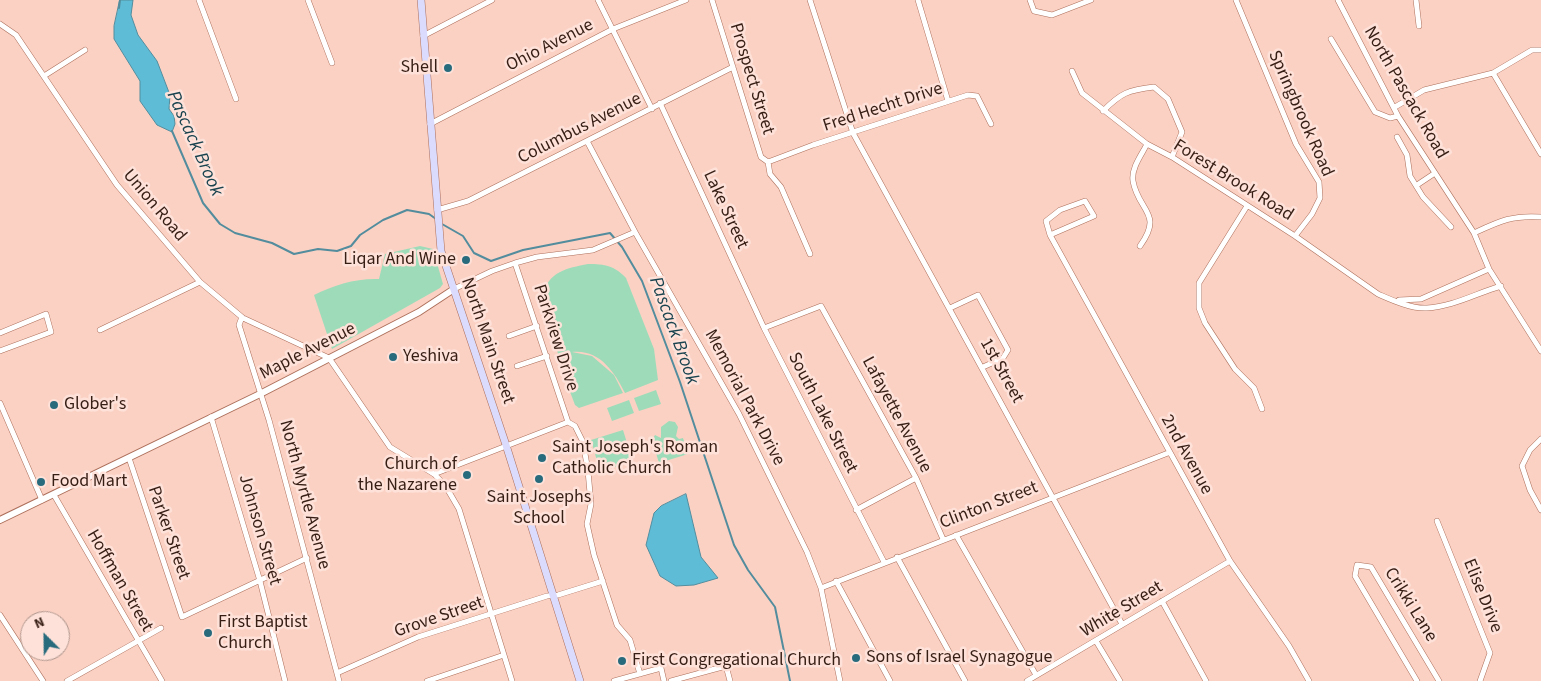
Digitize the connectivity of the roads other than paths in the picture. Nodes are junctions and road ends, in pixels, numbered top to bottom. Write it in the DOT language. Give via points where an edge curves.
graph roads {
  1 [pos="199,0"];
  2 [pos="308,0"];
  3 [pos="420,0"];
  4 [pos="492,0"];
  5 [pos="598,0"];
  6 [pos="686,0"];
  7 [pos="712,0"];
  8 [pos="810,0"];
  9 [pos="918,0"];
  10 [pos="1030,0"];
  11 [pos="1091,0"];
  12 [pos="1236,0"];
  13 [pos="1338,0"];
  14 [pos="1416,0"];
  15 [pos="0,24"];
  16 [pos="1419,26"];
  17 [pos="613,30"];
  18 [pos="423,36"];
  19 [pos="1331,39"];
  20 [pos="85,50"];
  21 [pos="1541,50"];
  22 [pos="332,62"];
  23 [pos="733,67"];
  24 [pos="1072,71"];
  25 [pos="1493,74"];
  26 [pos="44,76"];
  27 [pos="236,99"];
  28 [pos="948,101"];
  29 [pos="660,103"];
  30 [pos="1395,107"];
  31 [pos="652,108"];
  32 [pos="1103,111"];
  33 [pos="1398,116"];
  34 [pos="430,124"];
  35 [pos="992,124"];
  36 [pos="853,133"];
  37 [pos="1397,137"];
  38 [pos="588,142"];
  39 [pos="1147,144"];
  40 [pos="1541,154"];
  41 [pos="1172,157"];
  42 [pos="768,162"];
  43 [pos="1435,173"];
  44 [pos="1417,185"];
  45 [pos="1247,206"];
  46 [pos="437,213"];
  47 [pos="1541,217"];
  48 [pos="1450,227"];
  49 [pos="635,232"];
  50 [pos="1474,233"];
  51 [pos="1050,235"];
  52 [pos="1295,236"];
  53 [pos="1140,246"];
  54 [pos="810,254"];
  55 [pos="515,264"];
  56 [pos="1489,269"];
  57 [pos="200,282"];
  58 [pos="1501,286"];
  59 [pos="454,289"];
  60 [pos="1393,300"];
  61 [pos="950,308"];
  62 [pos="242,318"];
  63 [pos="537,326"];
  64 [pos="764,328"];
  65 [pos="100,330"];
  66 [pos="0,333"];
  67 [pos="509,336"];
  68 [pos="0,350"];
  69 [pos="1541,351"];
  70 [pos="547,356"];
  71 [pos="330,358"];
  72 [pos="517,366"];
  73 [pos="983,367"];
  74 [pos="260,394"];
  75 [pos="0,404"];
  76 [pos="1262,409"];
  77 [pos="211,417"];
  78 [pos="568,422"];
  79 [pos="1541,439"];
  80 [pos="506,445"];
  81 [pos="1168,453"];
  82 [pos="129,458"];
  83 [pos="434,474"];
  84 [pos="916,478"];
  85 [pos="54,495"];
  86 [pos="1054,496"];
  87 [pos="42,500"];
  88 [pos="856,510"];
  89 [pos="1541,510"];
  90 [pos="0,520"];
  91 [pos="1436,522"];
  92 [pos="956,535"];
  93 [pos="943,539"];
  94 [pos="897,557"];
  95 [pos="308,558"];
  96 [pos="1230,561"];
  97 [pos="884,562"];
  98 [pos="260,581"];
  99 [pos="603,581"];
  100 [pos="836,581"];
  101 [pos="820,588"];
  102 [pos="553,596"];
  103 [pos="1162,601"];
  104 [pos="0,615"];
  105 [pos="491,615"];
  106 [pos="1122,624"];
  107 [pos="161,628"];
  108 [pos="137,640"];
  109 [pos="1096,641"];
  110 [pos="504,655"];
  111 [pos="337,673"];
  112 [pos="640,674"];
  113 [pos="1036,676"];
  114 [pos="43,681"];
  115 [pos="67,681"];
  116 [pos="162,681"];
  117 [pos="285,681"];
  118 [pos="338,681"];
  119 [pos="427,681"];
  120 [pos="512,681"];
  121 [pos="580,681"];
  122 [pos="614,681"];
  123 [pos="664,681"];
  124 [pos="671,681"];
  125 [pos="730,681"];
  126 [pos="841,681"];
  127 [pos="890,681"];
  128 [pos="965,681"];
  129 [pos="1027,681"];
  130 [pos="1120,681"];
  131 [pos="1206,681"];
  132 [pos="1309,681"];
  133 [pos="1417,681"];
  134 [pos="1439,681"];
  135 [pos="1480,681"];
  1 -- 27 [label="street"];
  2 -- 22 [label="street"];
  3 -- 18 [label="main road, North Main Street"];
  4 -- 18 [label="street"];
  5 -- 17 [label="street"];
  6 -- 17 [label="street, Ohio Avenue"];
  7 -- 23 [label="street, Prospect Street"];
  8 -- 36 [label="street, 1st Street"];
  9 -- 28 [label="street"];
  10 -- 11 [label="street" via="1034,11 1052,15"];
  12 -- 52 [label="street, Springbrook Road" via="1296,144 1319,182 1320,198"];
  13 -- 30 [label="street, North Pascack Road"];
  14 -- 16 [label="street"];
  15 -- 26 [label="street, Union Road" via="16,35"];
  17 -- 31 [label="street"];
  17 -- 34 [label="street, Ohio Avenue"];
  18 -- 34 [label="main road, North Main Street"];
  19 -- 33 [label="street" via="1374,112 1390,118"];
  20 -- 26 [label="street"];
  21 -- 25 [label="street" via="1532,50"];
  23 -- 29 [label="street, Columbus Avenue"];
  23 -- 42 [label="street, Prospect Street" via="761,157"];
  24 -- 32 [label="street, Forest Brook Road" via="1082,93"];
  25 -- 30 [label="street" via="1424,90"];
  25 -- 40 [label="street"];
  26 -- 57 [label="street, Union Road" via="117,185"];
  28 -- 35 [label="street, Fred Hecht Drive" via="977,96"];
  28 -- 36 [label="street, Fred Hecht Drive"];
  29 -- 31 [label="street, Columbus Avenue"];
  29 -- 64 [label="street, Lake Street"];
  30 -- 33 [label="street, North Pascack Road"];
  31 -- 38 [label="street, Columbus Avenue"];
  32 -- 39 [label="street, Forest Brook Road"];
  32 -- 41 [label="street" via="1119,95 1134,89 1154,87 1168,99 1182,132"];
  33 -- 43 [label="street, North Pascack Road"];
  34 -- 46 [label="main road, North Main Street"];
  36 -- 42 [label="street, Fred Hecht Drive" via="813,144"];
  36 -- 61 [label="street, 1st Street"];
  37 -- 44 [label="street, North Pascack Road" via="1407,155 1410,176"];
  38 -- 46 [label="street, Columbus Avenue"];
  38 -- 49 [label="street, Memorial Park Drive"];
  39 -- 41 [label="street, Forest Brook Road"];
  39 -- 53 [label="street" via="1135,167 1133,180 1151,224 1149,234"];
  41 -- 45 [label="street, Forest Brook Road"];
  42 -- 54 [label="street, Prospect Street" via="770,174 781,187"];
  43 -- 44 [label="street, North Pascack Road"];
  43 -- 50 [label="street, North Pascack Road"];
  44 -- 48 [label="street, North Pascack Road" via="1423,197"];
  45 -- 52 [label="street, Forest Brook Road"];
  45 -- 76 [label="street" via="1199,283 1199,308 1235,369 1254,388"];
  46 -- 59 [label="main road, North Main Street" via="441,252"];
  47 -- 50 [label="street" via="1506,218"];
  49 -- 55 [label="street, Maple Avenue" via="593,250 537,257"];
  49 -- 101 [label="street, Memorial Park Drive" via="739,414 807,552"];
  50 -- 56 [label="street, North Pascack Road"];
  51 -- 51 [label="street" via="1094,216 1085,201 1060,210 1046,221"];
  51 -- 81 [label="street, 2nd Avenue"];
  52 -- 60 [label="street, Forest Brook Road" via="1378,294"];
  55 -- 59 [label="street, Maple Avenue"];
  55 -- 63 [label="street, Parkview Drive"];
  56 -- 58 [label="street, North Pascack Road"];
  56 -- 60 [label="street" via="1421,298"];
  57 -- 62 [label="street, Union Road"];
  57 -- 65 [label="street"];
  58 -- 60 [label="street, Forest Brook Road" via="1454,303 1426,308"];
  58 -- 69 [label="street, North Pascack Road"];
  59 -- 71 [label="street, Maple Avenue" via="419,312"];
  59 -- 80 [label="main road, North Main Street"];
  61 -- 73 [label="street, 1st Street"];
  61 -- 73 [label="street" via="978,295 1008,350 1003,358"];
  62 -- 71 [label="street, Union Road"];
  62 -- 74 [label="street, North Myrtle Avenue" via="239,325"];
  63 -- 67 [label="street"];
  63 -- 70 [label="street, Parkview Drive"];
  64 -- 84 [label="street, Lafayette Avenue" via="821,306"];
  64 -- 88 [label="street, South Lake Street"];
  66 -- 68 [label="street" via="46,314 51,332"];
  70 -- 72 [label="street"];
  70 -- 78 [label="street, Parkview Drive"];
  71 -- 74 [label="street, Maple Avenue"];
  71 -- 83 [label="street" via="390,447"];
  73 -- 86 [label="street, 1st Street"];
  74 -- 77 [label="street, Maple Avenue"];
  74 -- 95 [label="street, North Myrtle Avenue"];
  75 -- 87 [label="street"];
  77 -- 82 [label="street, Maple Avenue"];
  77 -- 98 [label="street, Johnson Street"];
  78 -- 80 [label="street"];
  78 -- 99 [label="street, Parkview Drive" via="575,426 583,442 591,504 587,524"];
  79 -- 89 [label="street" via="1530,450 1522,466"];
  80 -- 83 [label="street"];
  80 -- 102 [label="main road, North Main Street"];
  81 -- 86 [label="street, Clinton Street"];
  81 -- 96 [label="street, 2nd Avenue"];
  82 -- 85 [label="street, Maple Avenue"];
  82 -- 98 [label="street, Parker Street" via="182,617"];
  83 -- 105 [label="street" via="445,484 459,509"];
  84 -- 88 [label="street"];
  84 -- 93 [label="street, Lafayette Avenue"];
  85 -- 87 [label="street, Maple Avenue"];
  85 -- 108 [label="street, Hoffman Street"];
  86 -- 92 [label="street, Clinton Street"];
  86 -- 106 [label="street, 1st Street"];
  87 -- 90 [label="street, Maple Avenue"];
  88 -- 97 [label="street"];
  91 -- 135 [label="street, Elise Drive" via="1490,653"];
  92 -- 93 [label="street, Clinton Street"];
  92 -- 113 [label="street"];
  93 -- 94 [label="street, Clinton Street"];
  94 -- 97 [label="street, Clinton Street"];
  94 -- 128 [label="street"];
  95 -- 98 [label="street"];
  95 -- 111 [label="street, North Myrtle Avenue"];
  96 -- 103 [label="street, White Street"];
  96 -- 132 [label="street, 2nd Avenue" via="1289,646"];
  97 -- 100 [label="street, Clinton Street"];
  98 -- 117 [label="street, Johnson Street"];
  99 -- 102 [label="street, Grove Street"];
  99 -- 112 [label="street, Parkview Drive" via="617,625 630,640"];
  100 -- 101 [label="street, Clinton Street"];
  100 -- 127 [label="street"];
  101 -- 126 [label="street, Memorial Park Drive"];
  102 -- 105 [label="street, Grove Street"];
  102 -- 121 [label="main road, North Main Street"];
  103 -- 106 [label="street, White Street"];
  103 -- 131 [label="street"];
  104 -- 114 [label="street"];
  105 -- 110 [label="street"];
  105 -- 111 [label="street, Grove Street" via="418,637"];
  106 -- 109 [label="street, White Street"];
  107 -- 108 [label="street"];
  108 -- 115 [label="street"];
  108 -- 116 [label="street, Hoffman Street"];
  109 -- 113 [label="street, White Street"];
  109 -- 130 [label="street"];
  110 -- 119 [label="street"];
  110 -- 120 [label="street"];
  111 -- 118 [label="street, North Myrtle Avenue"];
  112 -- 122 [label="street"];
  112 -- 123 [label="street" via="660,668"];
  113 -- 129 [label="street, White Street"];
  124 -- 125 [label="street" via="726,666"];
  133 -- 134 [label="street, Crikki Lane" via="1355,576 1357,565 1371,567"];
}
